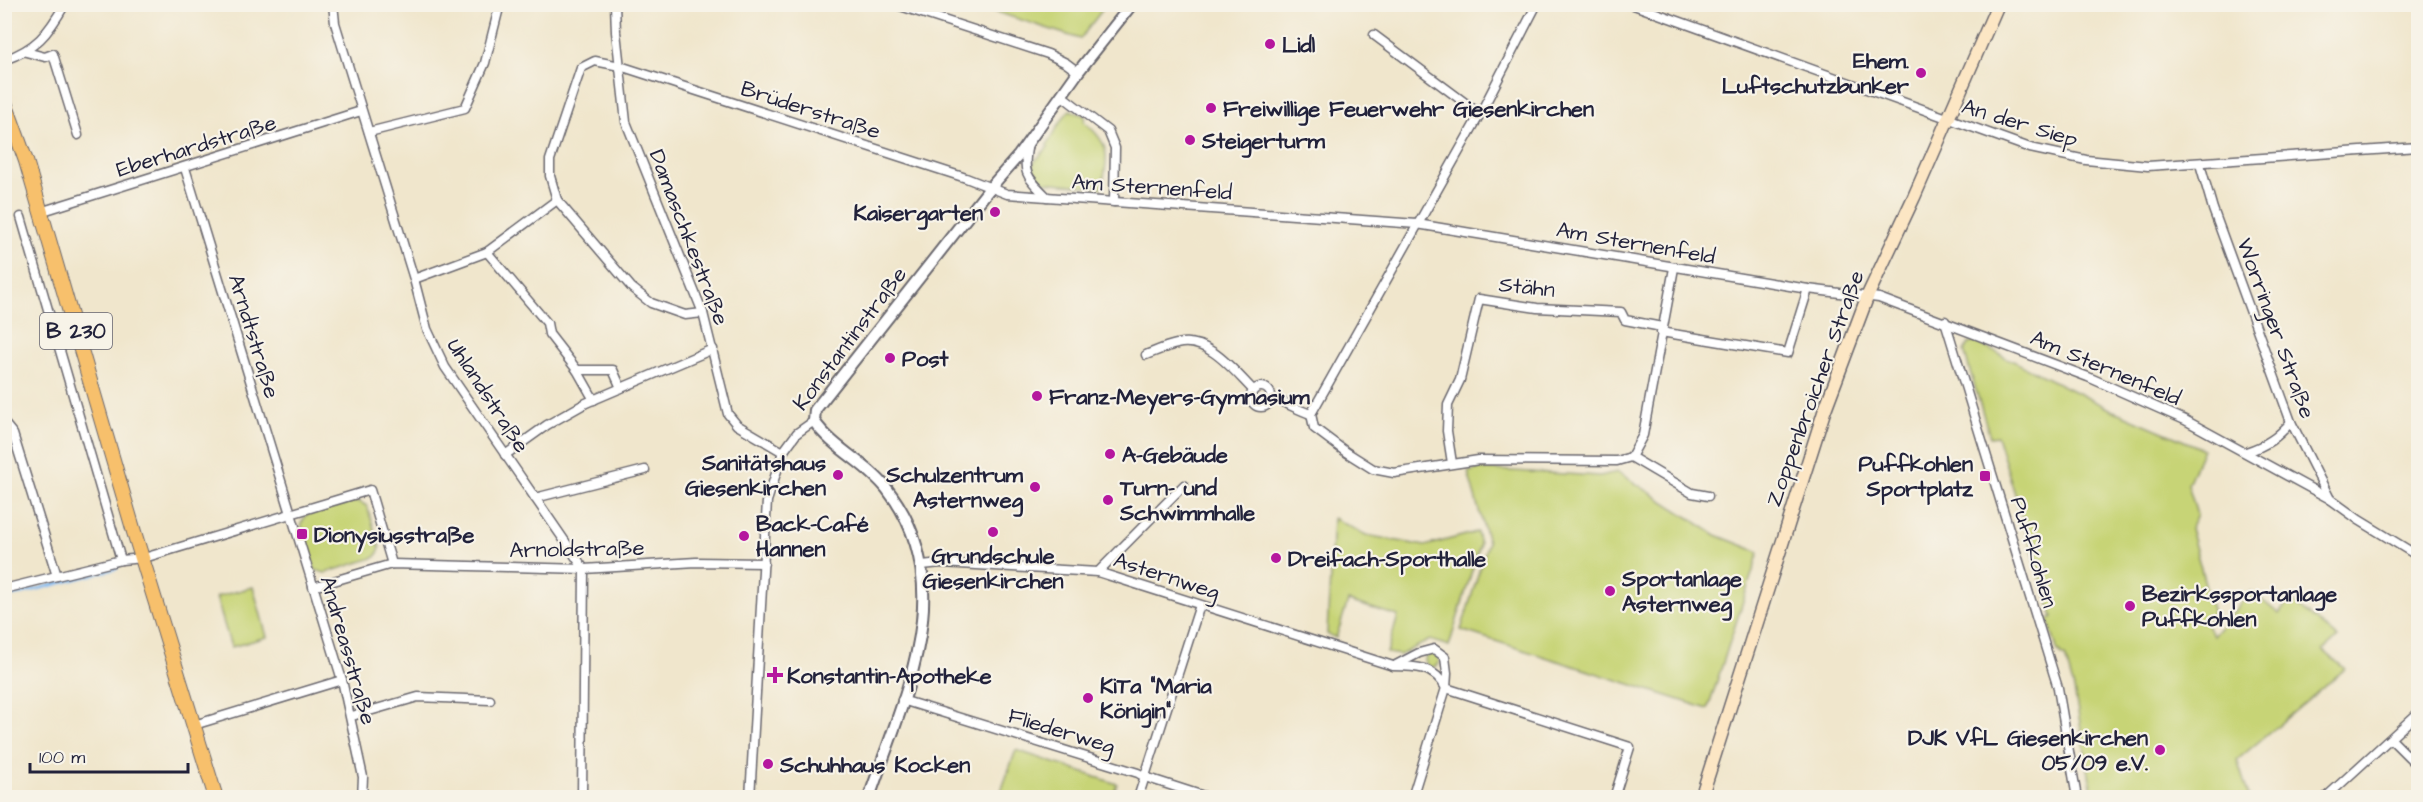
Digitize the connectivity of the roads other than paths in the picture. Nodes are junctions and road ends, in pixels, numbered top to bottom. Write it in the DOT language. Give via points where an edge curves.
graph roads {
  1 [pos="64,4"];
  2 [pos="333,4"];
  3 [pos="500,4"];
  4 [pos="615,4"];
  5 [pos="894,4"];
  6 [pos="1132,4"];
  7 [pos="1537,4"];
  8 [pos="1631,4"];
  9 [pos="1998,4"];
  10 [pos="1374,35"];
  11 [pos="26,52"];
  12 [pos="4,60"];
  13 [pos="620,66"];
  14 [pos="1078,72"];
  15 [pos="1061,95"];
  16 [pos="4,100"];
  17 [pos="362,111"];
  18 [pos="1480,114"];
  19 [pos="1947,119"];
  20 [pos="369,132"];
  21 [pos="78,135"];
  22 [pos="1028,143"];
  23 [pos="2418,147"];
  24 [pos="2200,164"];
  25 [pos="185,168"];
  26 [pos="990,188"];
  27 [pos="1047,197"];
  28 [pos="557,200"];
  29 [pos="1114,202"];
  30 [pos="40,212"];
  31 [pos="21,217"];
  32 [pos="1417,224"];
  33 [pos="488,252"];
  34 [pos="1674,268"];
  35 [pos="414,279"];
  36 [pos="1808,289"];
  37 [pos="1868,295"];
  38 [pos="703,313"];
  39 [pos="1945,321"];
  40 [pos="1662,329"];
  41 [pos="713,349"];
  42 [pos="1146,355"];
  43 [pos="578,370"];
  44 [pos="621,388"];
  45 [pos="1253,390"];
  46 [pos="1271,398"];
  47 [pos="594,400"];
  48 [pos="1311,414"];
  49 [pos="814,421"];
  50 [pos="2291,422"];
  51 [pos="4,423"];
  52 [pos="783,452"];
  53 [pos="2246,452"];
  54 [pos="505,454"];
  55 [pos="1631,457"];
  56 [pos="1452,463"];
  57 [pos="645,470"];
  58 [pos="1184,484"];
  59 [pos="1708,496"];
  60 [pos="535,498"];
  61 [pos="2330,499"];
  62 [pos="290,513"];
  63 [pos="2418,556"];
  64 [pos="144,558"];
  65 [pos="121,560"];
  66 [pos="764,563"];
  67 [pos="392,564"];
  68 [pos="922,565"];
  69 [pos="584,569"];
  70 [pos="1098,572"];
  71 [pos="57,576"];
  72 [pos="313,587"];
  73 [pos="4,589"];
  74 [pos="1200,605"];
  75 [pos="1393,666"];
  76 [pos="342,680"];
  77 [pos="1446,688"];
  78 [pos="490,700"];
  79 [pos="902,700"];
  80 [pos="2418,713"];
  81 [pos="351,716"];
  82 [pos="194,725"];
  83 [pos="2391,739"];
  84 [pos="2418,766"];
  85 [pos="1145,777"];
  86 [pos="1412,796"];
  87 [pos="216,798"];
  88 [pos="362,798"];
  89 [pos="582,798"];
  90 [pos="750,798"];
  91 [pos="869,798"];
  92 [pos="1138,798"];
  93 [pos="1210,798"];
  94 [pos="1425,798"];
  95 [pos="1614,798"];
  96 [pos="1701,798"];
  97 [pos="2077,798"];
  98 [pos="2325,798"];
  1 -- 11 [label="street" via="55,21"];
  2 -- 17 [label="street, Uhlandstraße" via="335,23"];
  3 -- 20 [label="street" via="485,63 465,108"];
  4 -- 13 [label="street, Damaschkestraße"];
  5 -- 14 [label="street" via="1048,54"];
  6 -- 14 [label="street, Konstantinstraße"];
  7 -- 18 [label="street"];
  8 -- 19 [label="street, An der Siep"];
  9 -- 19 [label="main road, Zoppenbroicher Straße"];
  10 -- 18 [label="street"];
  11 -- 12 [label="street"];
  11 -- 21 [label="street" via="45,57 53,54"];
  13 -- 26 [label="street, Brüderstraße"];
  13 -- 28 [label="street, Brüderstraße" via="595,61 581,68 550,160"];
  13 -- 38 [label="street, Damaschkestraße" via="628,129"];
  14 -- 15 [label="street, Konstantinstraße"];
  15 -- 22 [label="street, Konstantinstraße"];
  15 -- 29 [label="street" via="1108,131 1114,148"];
  16 -- 30 [label="main road, B 230"];
  17 -- 20 [label="street, Uhlandstraße"];
  17 -- 25 [label="street, Eberhardstraße"];
  18 -- 32 [label="street"];
  19 -- 24 [label="street, An der Siep" via="2030,148 2086,160 2148,166"];
  19 -- 37 [label="main road, Zoppenbroicher Straße"];
  20 -- 35 [label="street, Uhlandstraße"];
  22 -- 26 [label="street, Konstantinstraße"];
  22 -- 27 [label="street, Konstantinstraße" via="1025,172"];
  23 -- 24 [label="street, An der Siep"];
  24 -- 50 [label="street, Worringer Straße"];
  25 -- 30 [label="street, Eberhardstraße"];
  25 -- 62 [label="street, Arndtstraße"];
  26 -- 27 [label="street, Am Sternenfeld" via="1007,194"];
  26 -- 49 [label="street, Konstantinstraße" via="815,410"];
  27 -- 29 [label="street, Am Sternenfeld"];
  28 -- 33 [label="street"];
  28 -- 38 [label="street" via="632,288 651,303 685,315"];
  29 -- 32 [label="street, Am Sternenfeld"];
  30 -- 64 [label="main road, B 230"];
  31 -- 65 [label="street"];
  32 -- 34 [label="street, Am Sternenfeld"];
  32 -- 48 [label="street"];
  33 -- 35 [label="street"];
  33 -- 43 [label="street" via="547,323 549,334"];
  34 -- 36 [label="street, Am Sternenfeld"];
  34 -- 40 [label="street"];
  35 -- 54 [label="street, Uhlandstraße" via="427,329 445,366"];
  36 -- 37 [label="street, Am Sternenfeld"];
  36 -- 40 [label="street" via="1788,352"];
  37 -- 39 [label="street, Am Sternenfeld"];
  37 -- 96 [label="main road, Zoppenbroicher Straße" via="1824,412"];
  38 -- 41 [label="street, Damaschkestraße"];
  39 -- 53 [label="street, Am Sternenfeld" via="2088,377"];
  39 -- 97 [label="street, Puffkohlen" via="2058,688"];
  40 -- 55 [label="street" via="1643,435"];
  40 -- 56 [label="street, Stähn" via="1625,320 1622,312 1537,308 1479,299 1461,380 1448,405"];
  41 -- 44 [label="street"];
  41 -- 52 [label="street, Damaschkestraße" via="730,419"];
  42 -- 45 [label="street" via="1179,343 1199,344 1216,354"];
  43 -- 44 [label="street" via="614,370"];
  43 -- 47 [label="street"];
  44 -- 47 [label="street"];
  45 -- 46 [label="street" via="1265,387"];
  45 -- 46 [label="street" via="1252,402 1257,406 1263,407"];
  46 -- 48 [label="street"];
  47 -- 54 [label="street" via="547,425"];
  48 -- 56 [label="street" via="1314,428 1372,469 1394,472"];
  49 -- 52 [label="street, Konstantinstraße" via="797,433"];
  49 -- 68 [label="street" via="823,434 887,488 911,530"];
  50 -- 53 [label="street" via="2263,447"];
  50 -- 61 [label="street, Worringer Straße"];
  51 -- 71 [label="street" via="13,434"];
  52 -- 66 [label="street, Konstantinstraße" via="767,501"];
  53 -- 61 [label="street, Am Sternenfeld"];
  54 -- 60 [label="street, Uhlandstraße"];
  55 -- 56 [label="street" via="1617,461"];
  55 -- 59 [label="street" via="1692,493"];
  57 -- 60 [label="street"];
  58 -- 70 [label="street"];
  60 -- 69 [label="street, Uhlandstraße"];
  61 -- 63 [label="street, Am Sternenfeld"];
  62 -- 64 [label="street"];
  62 -- 67 [label="street" via="370,490"];
  62 -- 72 [label="street, Andreasstraße"];
  64 -- 65 [label="street"];
  64 -- 82 [label="main road, B 230"];
  65 -- 71 [label="street"];
  66 -- 69 [label="street, Arnoldstraße" via="696,562"];
  66 -- 90 [label="street, Konstantinstraße"];
  67 -- 69 [label="street, Arnoldstraße"];
  67 -- 72 [label="street, Arnoldstraße"];
  68 -- 70 [label="street, Asternweg"];
  68 -- 79 [label="street" via="922,630"];
  69 -- 89 [label="street"];
  70 -- 74 [label="street, Asternweg"];
  71 -- 73 [label="street"];
  72 -- 76 [label="street, Andreasstraße"];
  74 -- 75 [label="street, Asternweg"];
  74 -- 85 [label="street"];
  75 -- 77 [label="street, Asternweg" via="1419,666 1432,671"];
  75 -- 77 [label="street" via="1434,650 1445,657"];
  76 -- 81 [label="street, Andreasstraße"];
  76 -- 82 [label="street"];
  77 -- 86 [label="street"];
  77 -- 95 [label="street, Asternweg" via="1630,747"];
  78 -- 81 [label="street" via="418,697"];
  79 -- 85 [label="street, Fliederweg"];
  79 -- 91 [label="street"];
  80 -- 83 [label="street"];
  81 -- 88 [label="street, Andreasstraße" via="363,777"];
  82 -- 87 [label="main road, B 230"];
  83 -- 84 [label="street"];
  83 -- 98 [label="street"];
  85 -- 92 [label="street"];
  85 -- 93 [label="street, Fliederweg"];
  86 -- 94 [label="street"];
}
